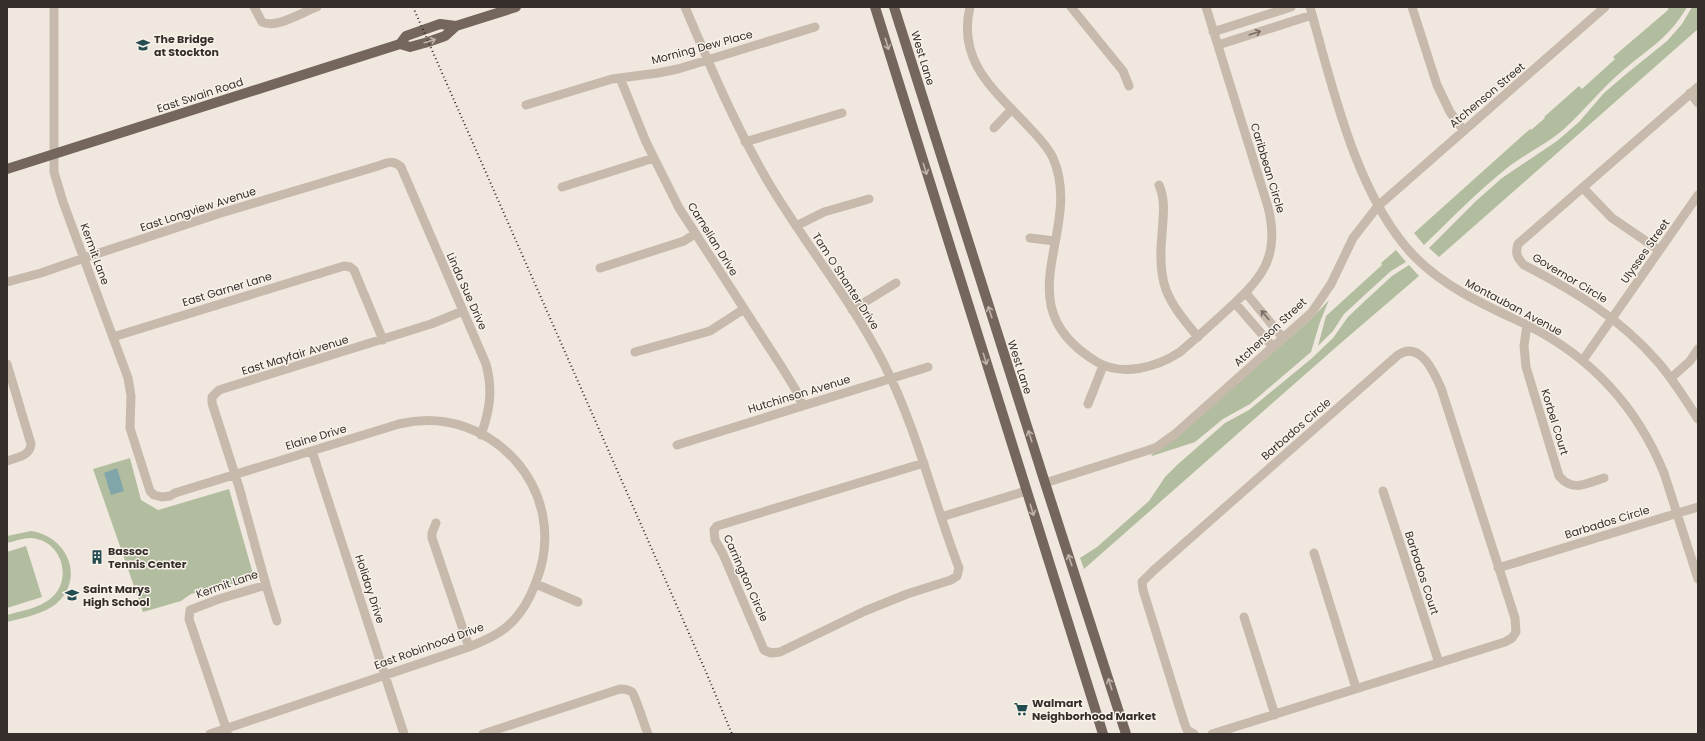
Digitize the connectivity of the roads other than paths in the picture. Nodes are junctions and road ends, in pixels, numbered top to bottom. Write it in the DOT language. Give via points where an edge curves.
graph roads {
  1 [pos="54,7"];
  2 [pos="254,7"];
  3 [pos="317,7"];
  4 [pos="516,7"];
  5 [pos="685,7"];
  6 [pos="875,7"];
  7 [pos="894,7"];
  8 [pos="970,7"];
  9 [pos="1071,7"];
  10 [pos="1206,7"];
  11 [pos="1291,7"];
  12 [pos="1412,7"];
  13 [pos="1605,7"];
  14 [pos="1311,11"];
  15 [pos="815,28"];
  16 [pos="1214,32"];
  17 [pos="1218,45"];
  18 [pos="707,60"];
  19 [pos="620,78"];
  20 [pos="1129,86"];
  21 [pos="1698,87"];
  22 [pos="1690,94"];
  23 [pos="1698,103"];
  24 [pos="526,105"];
  25 [pos="1012,109"];
  26 [pos="842,113"];
  27 [pos="994,128"];
  28 [pos="1464,131"];
  29 [pos="745,142"];
  30 [pos="55,154"];
  31 [pos="654,158"];
  32 [pos="396,163"];
  33 [pos="7,169"];
  34 [pos="1159,185"];
  35 [pos="562,187"];
  36 [pos="1583,188"];
  37 [pos="1698,195"];
  38 [pos="869,198"];
  39 [pos="1378,206"];
  40 [pos="796,226"];
  41 [pos="695,234"];
  42 [pos="1030,238"];
  43 [pos="1055,241"];
  44 [pos="1659,250"];
  45 [pos="84,258"];
  46 [pos="600,268"];
  47 [pos="7,282"];
  48 [pos="896,283"];
  49 [pos="1246,293"];
  50 [pos="1235,303"];
  51 [pos="744,309"];
  52 [pos="852,310"];
  53 [pos="463,311"];
  54 [pos="1613,318"];
  55 [pos="1527,325"];
  56 [pos="112,337"];
  57 [pos="1198,337"];
  58 [pos="1284,338"];
  59 [pos="384,340"];
  60 [pos="1273,347"];
  61 [pos="1698,348"];
  62 [pos="635,352"];
  63 [pos="1582,360"];
  64 [pos="7,364"];
  65 [pos="1103,366"];
  66 [pos="928,368"];
  67 [pos="1671,378"];
  68 [pos="891,380"];
  69 [pos="1088,404"];
  70 [pos="802,405"];
  71 [pos="1698,418"];
  72 [pos="481,435"];
  73 [pos="677,445"];
  74 [pos="312,451"];
  75 [pos="7,460"];
  76 [pos="924,463"];
  77 [pos="235,475"];
  78 [pos="1604,478"];
  79 [pos="1045,484"];
  80 [pos="1026,491"];
  81 [pos="1383,491"];
  82 [pos="159,497"];
  83 [pos="1698,507"];
  84 [pos="1677,513"];
  85 [pos="941,517"];
  86 [pos="436,523"];
  87 [pos="1314,553"];
  88 [pos="1498,568"];
  89 [pos="955,579"];
  90 [pos="1698,579"];
  91 [pos="536,584"];
  92 [pos="266,585"];
  93 [pos="578,602"];
  94 [pos="1244,617"];
  95 [pos="277,621"];
  96 [pos="469,647"];
  97 [pos="1439,662"];
  98 [pos="385,674"];
  99 [pos="1356,688"];
  100 [pos="1275,715"];
  101 [pos="227,731"];
  102 [pos="210,734"];
  103 [pos="404,734"];
  104 [pos="483,734"];
  105 [pos="648,734"];
  106 [pos="1103,734"];
  107 [pos="1126,734"];
  108 [pos="1194,734"];
  109 [pos="1212,734"];
  1 -- 30 [label="street, Kermit Lane"];
  2 -- 3 [label="street" via="262,22 270,25"];
  4 -- 30 [label="main road, East Swain Road" via="456,26 440,24 406,36 400,44"];
  5 -- 18 [label="street, Tam O Shanter Drive"];
  6 -- 80 [label="main road, one-way"];
  79 -- 7 [label="main road, West Lane, one-way"];
  8 -- 25 [label="street, Caribbean Circle" via="967,31 975,64 989,85"];
  9 -- 20 [label="street" via="1123,71"];
  10 -- 16 [label="street, Caribbean Circle"];
  11 -- 16 [label="street"];
  12 -- 28 [label="street" via="1437,85 1450,112"];
  13 -- 28 [label="street, Atchenson Street"];
  17 -- 14 [label="street, one-way"];
  14 -- 39 [label="street, Montauban Avenue" via="1354,153"];
  15 -- 18 [label="street, Morning Dew Place"];
  16 -- 17 [label="street, Caribbean Circle"];
  17 -- 49 [label="street, Caribbean Circle" via="1272,227 1270,250 1264,269"];
  18 -- 19 [label="street, Morning Dew Place" via="658,74"];
  18 -- 29 [label="street, Tam O Shanter Drive"];
  19 -- 24 [label="street, Morning Dew Place"];
  19 -- 31 [label="street, Carnelian Drive"];
  21 -- 22 [label="street, Governor Circle"];
  22 -- 23 [label="street"];
  22 -- 36 [label="street, Governor Circle"];
  25 -- 27 [label="street"];
  25 -- 43 [label="street, Caribbean Circle" via="1043,142 1056,166 1061,196"];
  26 -- 29 [label="street"];
  28 -- 39 [label="street, Atchenson Street"];
  29 -- 40 [label="street, Tam O Shanter Drive"];
  30 -- 33 [label="main road, East Swain Road"];
  30 -- 45 [label="street, Kermit Lane" via="54,172"];
  31 -- 35 [label="street"];
  31 -- 41 [label="street, Carnelian Drive"];
  32 -- 45 [label="street, East Longview Avenue" via="389,162 221,213"];
  32 -- 53 [label="street, Linda Sue Drive" via="401,167"];
  34 -- 57 [label="street" via="1164,196 1160,251 1162,280 1173,305"];
  36 -- 44 [label="street" via="1612,218"];
  36 -- 54 [label="street, Governor Circle" via="1518,244 1516,251 1518,259 1524,265 1582,296"];
  37 -- 44 [label="street, Ulysses Street"];
  38 -- 40 [label="street" via="824,212"];
  39 -- 55 [label="street, Montauban Avenue" via="1403,244 1431,271 1469,297"];
  39 -- 58 [label="street, Atchenson Street" via="1353,238 1324,296 1312,312"];
  40 -- 52 [label="street, Tam O Shanter Drive"];
  41 -- 46 [label="street" via="684,241"];
  41 -- 51 [label="street, Carnelian Drive"];
  42 -- 43 [label="street"];
  43 -- 65 [label="street, Caribbean Circle" via="1049,281 1050,302 1055,317 1073,344"];
  44 -- 54 [label="street, Ulysses Street"];
  45 -- 47 [label="street, East Longview Avenue"];
  45 -- 56 [label="street, Kermit Lane"];
  48 -- 52 [label="street"];
  49 -- 50 [label="street, Caribbean Circle"];
  58 -- 49 [label="street, one-way"];
  50 -- 57 [label="street, Caribbean Circle"];
  50 -- 60 [label="street"];
  51 -- 62 [label="street" via="710,330"];
  51 -- 70 [label="street, Carnelian Drive" via="784,369"];
  52 -- 68 [label="street, Tam O Shanter Drive"];
  53 -- 59 [label="street, East Mayfair Avenue"];
  53 -- 72 [label="street, Linda Sue Drive" via="486,364 490,382 490,408"];
  54 -- 63 [label="street, Ulysses Street"];
  54 -- 67 [label="street, Governor Circle" via="1643,345"];
  55 -- 63 [label="street, Montauban Avenue"];
  55 -- 78 [label="street, Korbel Court" via="1524,346 1526,367 1559,476 1572,486"];
  56 -- 59 [label="street, East Garner Lane" via="348,266 354,270"];
  56 -- 82 [label="street, Kermit Lane" via="130,387 131,435 150,491"];
  57 -- 65 [label="street, Caribbean Circle" via="1168,360 1154,366 1126,369"];
  58 -- 60 [label="street, Atchenson Street"];
  59 -- 77 [label="street, East Mayfair Avenue" via="214,393 212,403"];
  60 -- 79 [label="street, Atchenson Street" via="1157,447"];
  61 -- 67 [label="street" via="1690,361"];
  63 -- 84 [label="street, Montauban Avenue" via="1614,390 1639,423 1658,457"];
  64 -- 75 [label="street" via="31,444 25,455"];
  65 -- 69 [label="street"];
  66 -- 68 [label="street, Hutchinson Avenue"];
  67 -- 71 [label="street, Governor Circle"];
  68 -- 70 [label="street, Hutchinson Avenue"];
  68 -- 76 [label="street, Tam O Shanter Drive"];
  70 -- 73 [label="street, Hutchinson Avenue"];
  72 -- 74 [label="street, Elaine Drive" via="455,424 421,420 399,424"];
  72 -- 91 [label="street, East Robinhood Drive" via="495,442 512,456 537,494 545,540 541,570"];
  74 -- 77 [label="street, Elaine Drive"];
  74 -- 98 [label="street, Holiday Drive"];
  76 -- 85 [label="street, Tam O Shanter Drive"];
  76 -- 89 [label="street, Carrington Circle" via="719,525 713,535 762,647 771,653 780,652 906,594"];
  77 -- 82 [label="street, Elaine Drive" via="170,496"];
  77 -- 92 [label="street, Kermit Lane"];
  107 -- 79 [label="main road, West Lane, one-way"];
  80 -- 85 [label="street"];
  80 -- 106 [label="main road, one-way"];
  81 -- 97 [label="street, Barbados Court"];
  83 -- 84 [label="street, Barbados Circle"];
  84 -- 88 [label="street, Barbados Circle"];
  84 -- 90 [label="street, Montauban Avenue"];
  85 -- 89 [label="street, Tam O Shanter Drive" via="959,568"];
  86 -- 96 [label="street" via="432,538"];
  87 -- 99 [label="street"];
  88 -- 97 [label="street, Barbados Circle" via="1515,618 1516,632 1505,642"];
  88 -- 108 [label="street, Barbados Circle" via="1437,377 1418,353 1411,350 1403,352 1142,582 1184,722 1188,730"];
  91 -- 93 [label="street"];
  91 -- 96 [label="street, East Robinhood Drive" via="523,610 511,623 503,630"];
  92 -- 95 [label="street"];
  92 -- 101 [label="street, Kermit Lane" via="190,610 189,619"];
  94 -- 100 [label="street"];
  96 -- 98 [label="street, East Robinhood Drive"];
  97 -- 99 [label="street, Barbados Circle"];
  98 -- 101 [label="street, East Robinhood Drive"];
  98 -- 103 [label="street, Holiday Drive"];
  99 -- 100 [label="street, Barbados Circle"];
  100 -- 109 [label="street, Barbados Circle"];
  101 -- 102 [label="street, East Robinhood Drive"];
  104 -- 105 [label="street" via="620,688 629,690 635,696"];
}
